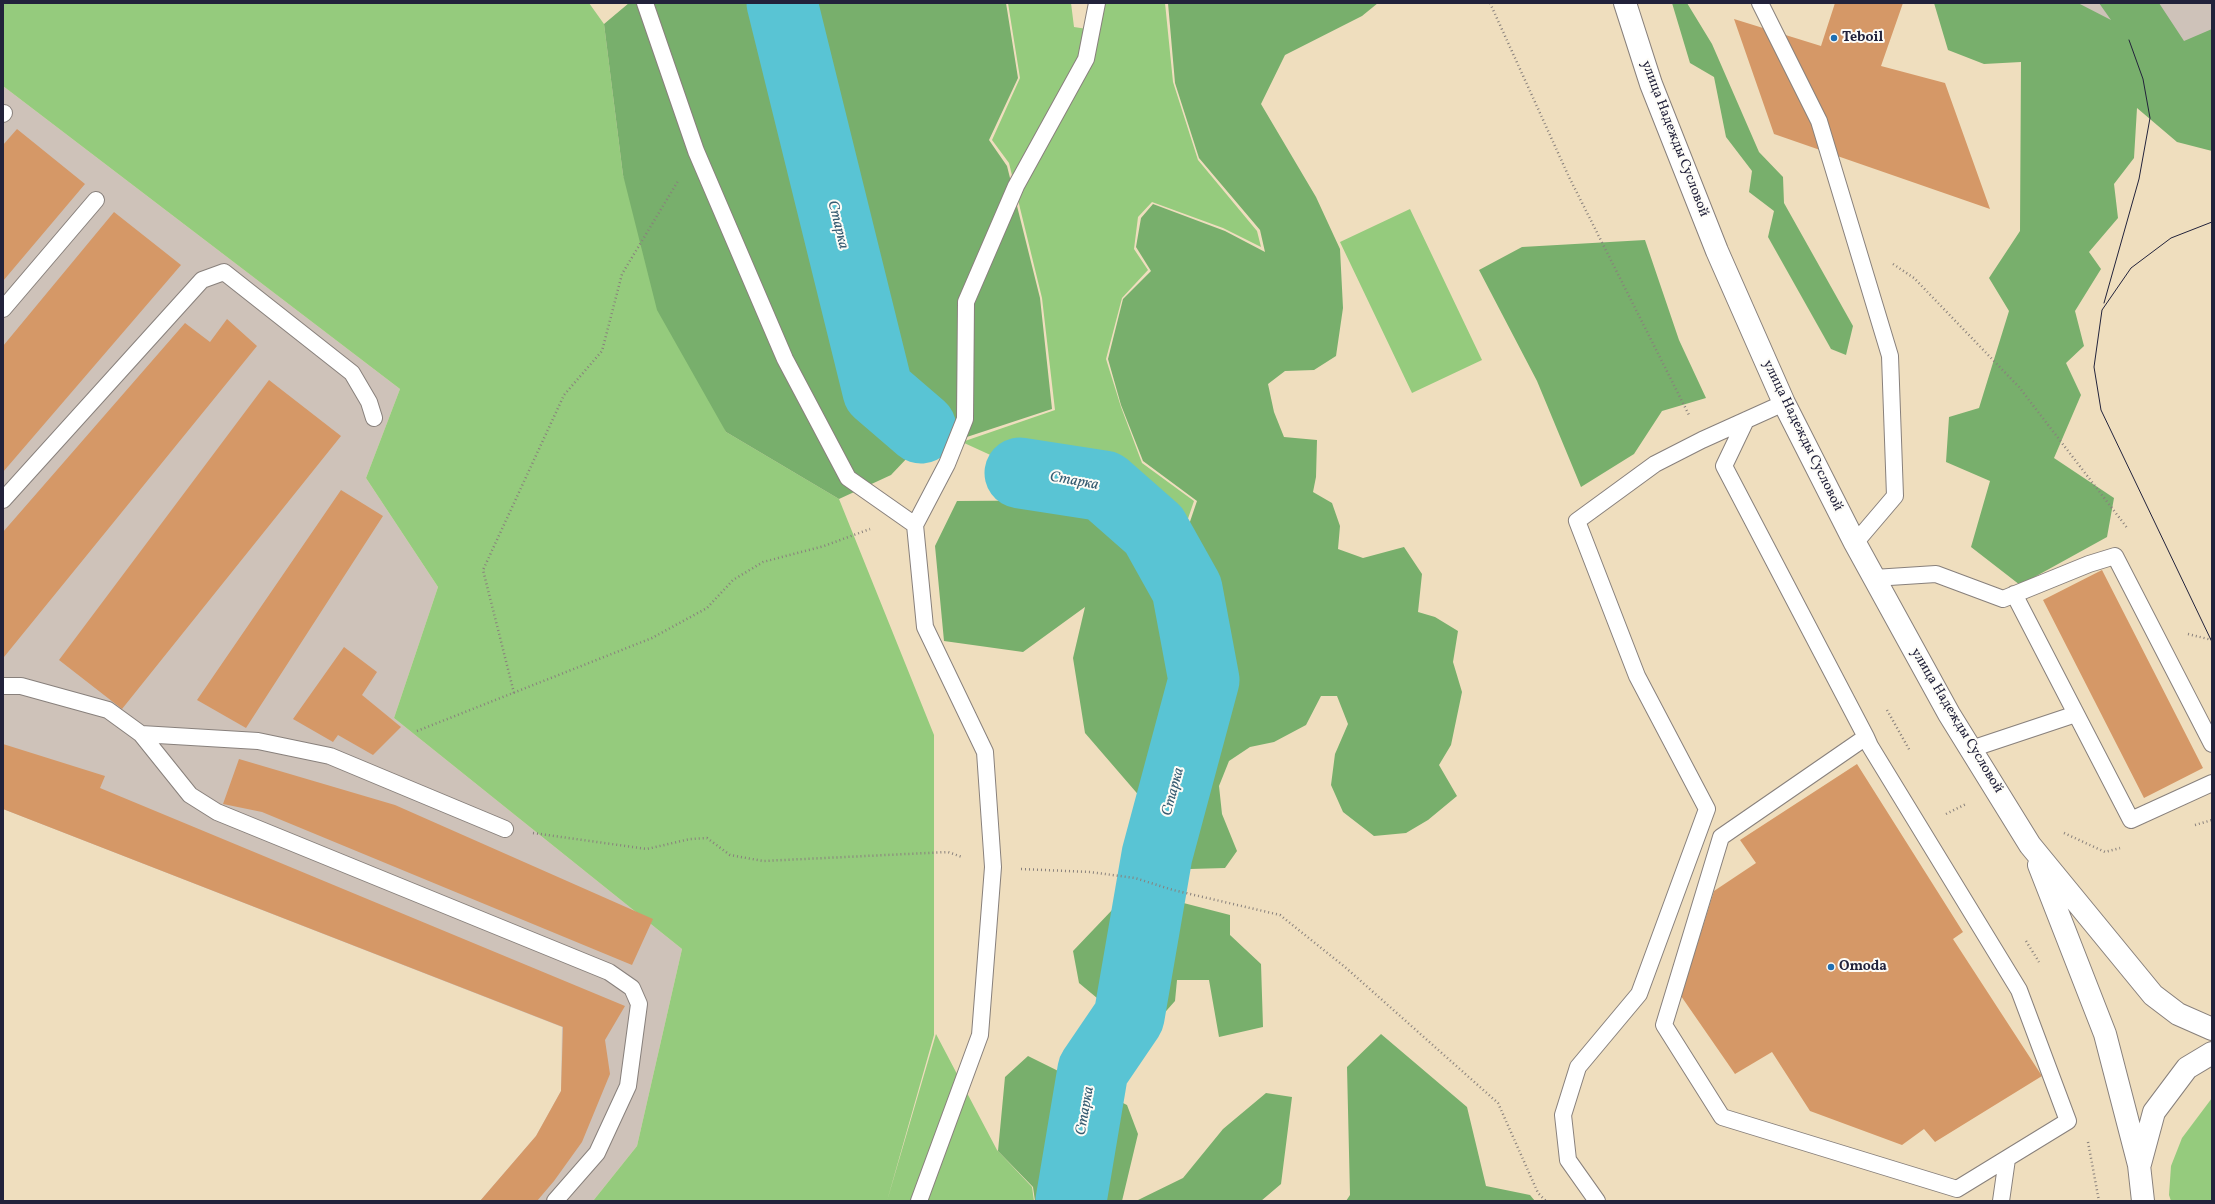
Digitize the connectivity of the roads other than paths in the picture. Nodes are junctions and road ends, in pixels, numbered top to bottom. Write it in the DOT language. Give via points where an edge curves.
graph roads {
  1 [pos="646,3"];
  2 [pos="1097,3"];
  3 [pos="1625,3"];
  4 [pos="1760,3"];
  5 [pos="96,200"];
  6 [pos="3,309"];
  7 [pos="1784,403"];
  8 [pos="374,418"];
  9 [pos="1746,420"];
  10 [pos="3,500"];
  11 [pos="916,526"];
  12 [pos="1855,543"];
  13 [pos="1874,578"];
  14 [pos="2009,596"];
  15 [pos="3,686"];
  16 [pos="2076,714"];
  17 [pos="141,734"];
  18 [pos="1866,737"];
  19 [pos="2212,744"];
  20 [pos="1971,749"];
  21 [pos="2212,783"];
  22 [pos="505,829"];
  23 [pos="2030,844"];
  24 [pos="2212,1029"];
  25 [pos="2212,1053"];
  26 [pos="2007,1159"];
  27 [pos="2140,1165"];
  28 [pos="555,1201"];
  29 [pos="919,1201"];
  30 [pos="1597,1201"];
  31 [pos="2001,1201"];
  32 [pos="2143,1201"];
  1 -- 11 [label="lane" via="696,151 785,359 848,478"];
  2 -- 11 [label="lane" via="1086,58 1016,186 966,302 964,419 947,464"];
  3 -- 7 [label="main road, улица Надежды Сусловой" via="1652,84 1716,250"];
  4 -- 12 [label="lane" via="1819,121 1890,356 1895,496"];
  5 -- 6 [label="lane"];
  7 -- 9 [label="lane"];
  7 -- 12 [label="main road, улица Надежды Сусловой"];
  8 -- 10 [label="lane" via="369,402 352,373 224,272 202,280"];
  9 -- 18 [label="lane" via="1724,466"];
  9 -- 30 [label="lane" via="1655,464 1577,521 1636,676 1707,809 1639,994 1578,1066 1563,1115 1568,1160"];
  11 -- 29 [label="lane" via="925,627 985,752 993,867 980,1035"];
  12 -- 13 [label="main road, улица Надежды Сусловой"];
  13 -- 14 [label="lane" via="1936,574"];
  13 -- 20 [label="main road, улица Надежды Сусловой"];
  14 -- 16 [label="lane"];
  14 -- 19 [label="lane" via="2115,556"];
  15 -- 17 [label="lane" via="21,686 108,710"];
  16 -- 20 [label="lane"];
  16 -- 21 [label="lane" via="2131,820"];
  17 -- 22 [label="lane" via="258,741 330,756"];
  17 -- 28 [label="lane" via="190,795 218,812 609,972 632,988 639,1004 628,1086 597,1153"];
  18 -- 26 [label="lane" via="2019,990 2068,1121"];
  18 -- 26 [label="lane" via="1721,837 1664,1025 1722,1117 1957,1189"];
  20 -- 23 [label="main road, улица Надежды Сусловой"];
  23 -- 24 [label="main road" via="2153,995 2178,1014"];
  23 -- 27 [label="main road" via="2105,1034"];
  25 -- 27 [label="main road" via="2187,1068 2154,1112"];
  26 -- 31 [label="lane"];
  27 -- 32 [label="main road"];
}
